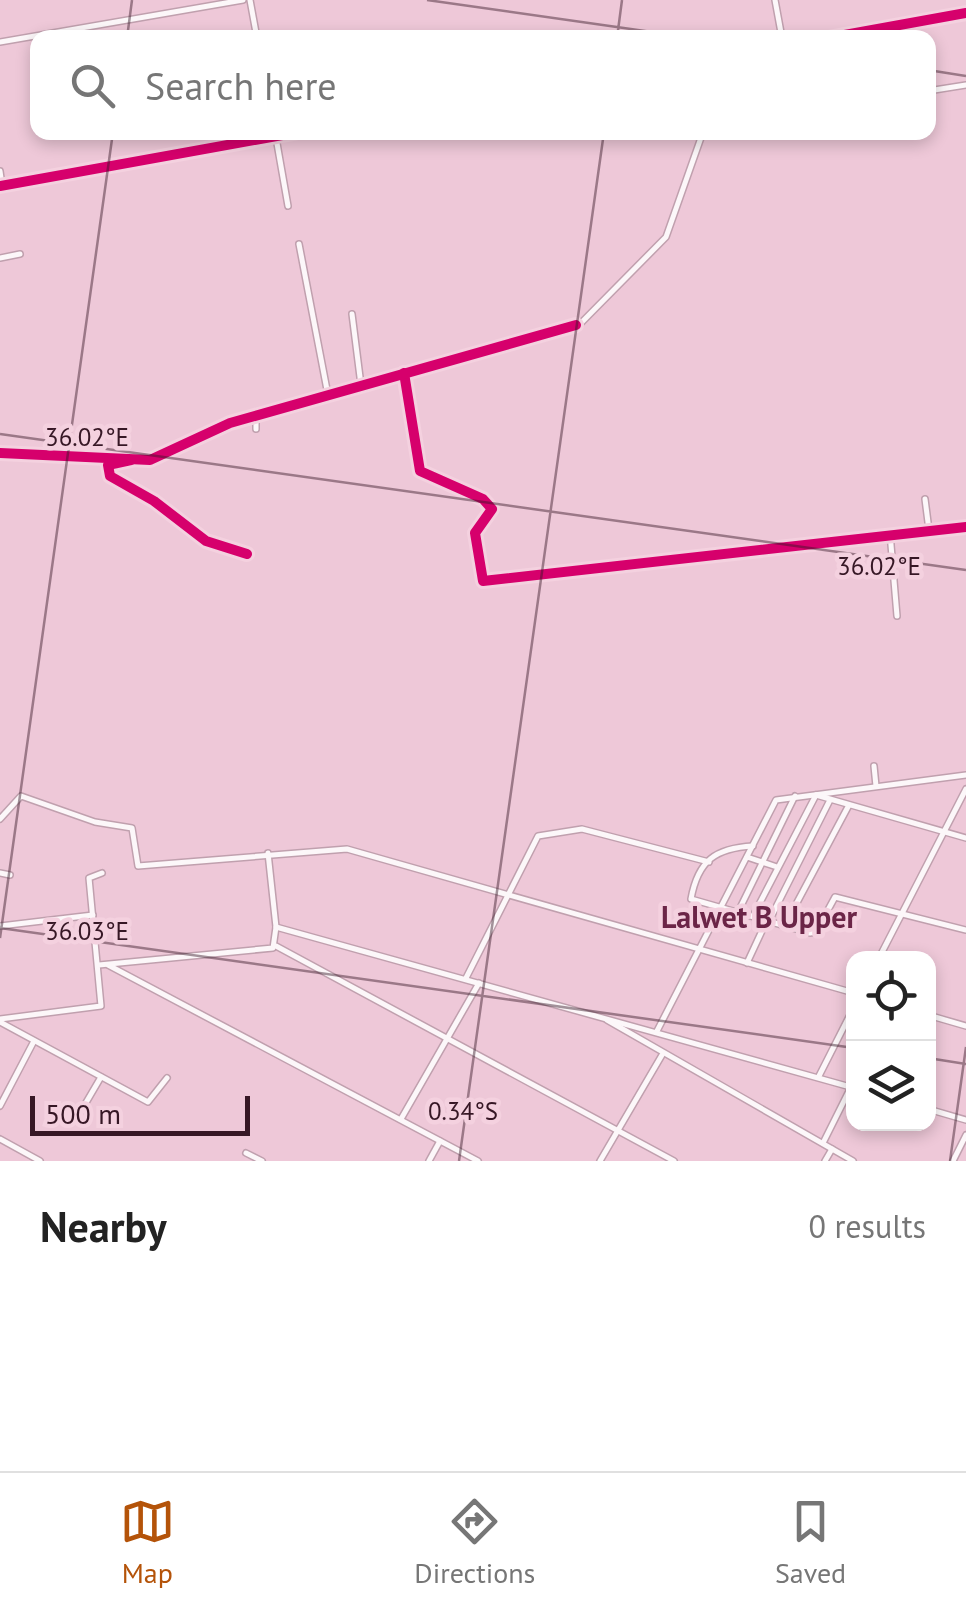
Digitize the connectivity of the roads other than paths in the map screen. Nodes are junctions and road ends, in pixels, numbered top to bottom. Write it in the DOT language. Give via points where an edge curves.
graph roads {
  1 [pos="247,0"];
  2 [pos="775,0"];
  3 [pos="966,13"];
  4 [pos="71,30"];
  5 [pos="255,30"];
  6 [pos="781,30"];
  7 [pos="872,30"];
  8 [pos="30,37"];
  9 [pos="0,42"];
  10 [pos="966,85"];
  11 [pos="936,90"];
  12 [pos="248,140"];
  13 [pos="276,140"];
  14 [pos="700,140"];
  15 [pos="0,171"];
  16 [pos="1,185"];
  17 [pos="288,206"];
  18 [pos="299,244"];
  19 [pos="20,254"];
  20 [pos="0,258"];
  21 [pos="352,314"];
  22 [pos="404,372"];
  23 [pos="361,386"];
  24 [pos="328,395"];
  25 [pos="256,415"];
  26 [pos="256,430"];
  27 [pos="0,453"];
  28 [pos="133,459"];
  29 [pos="925,498"];
  30 [pos="966,527"];
  31 [pos="929,530"];
  32 [pos="890,533"];
  33 [pos="247,554"];
  34 [pos="897,616"];
  35 [pos="874,766"];
  36 [pos="966,775"];
  37 [pos="876,786"];
  38 [pos="966,789"];
  39 [pos="815,794"];
  40 [pos="795,796"];
  41 [pos="830,800"];
  42 [pos="849,805"];
  43 [pos="0,819"];
  44 [pos="943,831"];
  45 [pos="966,838"];
  46 [pos="753,846"];
  47 [pos="268,853"];
  48 [pos="747,857"];
  49 [pos="709,862"];
  50 [pos="762,862"];
  51 [pos="778,867"];
  52 [pos="795,869"];
  53 [pos="0,873"];
  54 [pos="102,874"];
  55 [pos="10,875"];
  56 [pos="810,875"];
  57 [pos="508,896"];
  58 [pos="720,907"];
  59 [pos="738,912"];
  60 [pos="902,914"];
  61 [pos="93,915"];
  62 [pos="753,916"];
  63 [pos="768,920"];
  64 [pos="0,926"];
  65 [pos="785,926"];
  66 [pos="276,927"];
  67 [pos="966,930"];
  68 [pos="276,946"];
  69 [pos="698,950"];
  70 [pos="883,951"];
  71 [pos="747,963"];
  72 [pos="98,965"];
  73 [pos="108,965"];
  74 [pos="466,978"];
  75 [pos="479,983"];
  76 [pos="846,992"];
  77 [pos="936,1017"];
  78 [pos="605,1018"];
  79 [pos="0,1020"];
  80 [pos="846,1023"];
  81 [pos="966,1026"];
  82 [pos="657,1032"];
  83 [pos="448,1038"];
  84 [pos="34,1041"];
  85 [pos="662,1055"];
  86 [pos="819,1076"];
  87 [pos="101,1077"];
  88 [pos="167,1078"];
  89 [pos="846,1086"];
  90 [pos="846,1100"];
  91 [pos="0,1106"];
  92 [pos="936,1111"];
  93 [pos="77,1118"];
  94 [pos="400,1120"];
  95 [pos="966,1120"];
  96 [pos="616,1132"];
  97 [pos="966,1135"];
  98 [pos="0,1139"];
  99 [pos="440,1141"];
  100 [pos="823,1144"];
  101 [pos="832,1149"];
  102 [pos="246,1153"];
  103 [pos="40,1161"];
  104 [pos="262,1161"];
  105 [pos="429,1161"];
  106 [pos="478,1161"];
  107 [pos="600,1161"];
  108 [pos="674,1161"];
  109 [pos="825,1161"];
  110 [pos="853,1161"];
  111 [pos="952,1161"];
  1 -- 4 [label="street"];
  1 -- 5 [label="street"];
  2 -- 6 [label="street"];
  3 -- 7 [label="street"];
  8 -- 9 [label="street"];
  10 -- 11 [label="street"];
  12 -- 16 [label="street"];
  13 -- 17 [label="street"];
  14 -- 22 [label="street" via="666,237 584,321"];
  15 -- 16 [label="street"];
  18 -- 24 [label="street"];
  19 -- 20 [label="street"];
  21 -- 23 [label="street"];
  22 -- 23 [label="street"];
  22 -- 32 [label="street" via="420,471 492,508 475,532 483,580"];
  23 -- 24 [label="street"];
  24 -- 25 [label="street"];
  25 -- 26 [label="street"];
  25 -- 28 [label="street" via="158,458"];
  27 -- 28 [label="street"];
  28 -- 33 [label="street" via="108,465 110,476 206,542"];
  29 -- 31 [label="street"];
  30 -- 31 [label="street"];
  31 -- 32 [label="street"];
  32 -- 34 [label="street"];
  35 -- 37 [label="street"];
  36 -- 37 [label="street"];
  37 -- 39 [label="street"];
  38 -- 44 [label="street"];
  39 -- 40 [label="street"];
  39 -- 41 [label="street"];
  39 -- 51 [label="street"];
  40 -- 46 [label="street" via="773,803"];
  40 -- 50 [label="street"];
  41 -- 42 [label="street"];
  41 -- 52 [label="street"];
  42 -- 44 [label="street"];
  42 -- 56 [label="street"];
  43 -- 47 [label="street" via="20,796 132,828 138,866"];
  44 -- 45 [label="street"];
  44 -- 60 [label="street"];
  46 -- 48 [label="street"];
  46 -- 49 [label="street" via="722,848"];
  47 -- 57 [label="street" via="347,849"];
  47 -- 66 [label="street"];
  48 -- 50 [label="street"];
  48 -- 58 [label="street"];
  49 -- 57 [label="street" via="582,829 541,835"];
  49 -- 58 [label="street" via="691,898"];
  50 -- 51 [label="street"];
  50 -- 59 [label="street"];
  51 -- 62 [label="street"];
  52 -- 56 [label="street"];
  52 -- 63 [label="street"];
  53 -- 55 [label="street"];
  54 -- 61 [label="street" via="88,878"];
  56 -- 65 [label="street"];
  57 -- 69 [label="street"];
  57 -- 74 [label="street"];
  58 -- 59 [label="street"];
  58 -- 69 [label="street"];
  59 -- 62 [label="street"];
  60 -- 65 [label="street" via="835,897 816,932"];
  60 -- 67 [label="street"];
  60 -- 70 [label="street"];
  61 -- 64 [label="street"];
  61 -- 72 [label="street"];
  62 -- 63 [label="street"];
  63 -- 65 [label="street"];
  63 -- 71 [label="street"];
  66 -- 68 [label="street"];
  66 -- 74 [label="street"];
  68 -- 73 [label="street"];
  68 -- 83 [label="street"];
  69 -- 71 [label="street"];
  69 -- 82 [label="street"];
  71 -- 76 [label="street"];
  72 -- 73 [label="street"];
  72 -- 79 [label="street" via="99,1008"];
  73 -- 94 [label="street"];
  74 -- 75 [label="street"];
  75 -- 78 [label="street"];
  75 -- 83 [label="street"];
  77 -- 81 [label="street"];
  78 -- 82 [label="street"];
  78 -- 85 [label="street"];
  79 -- 84 [label="street"];
  80 -- 86 [label="street"];
  82 -- 86 [label="street"];
  83 -- 94 [label="street"];
  83 -- 96 [label="street"];
  84 -- 87 [label="street"];
  84 -- 91 [label="street"];
  85 -- 96 [label="street"];
  85 -- 100 [label="street"];
  86 -- 89 [label="street"];
  87 -- 88 [label="street" via="148,1102"];
  87 -- 93 [label="street"];
  90 -- 100 [label="street"];
  92 -- 95 [label="street"];
  94 -- 99 [label="street"];
  96 -- 107 [label="street"];
  96 -- 108 [label="street"];
  97 -- 111 [label="street"];
  98 -- 103 [label="street"];
  99 -- 105 [label="street"];
  99 -- 106 [label="street"];
  100 -- 101 [label="street"];
  101 -- 109 [label="street"];
  101 -- 110 [label="street"];
  102 -- 104 [label="street"];
}
